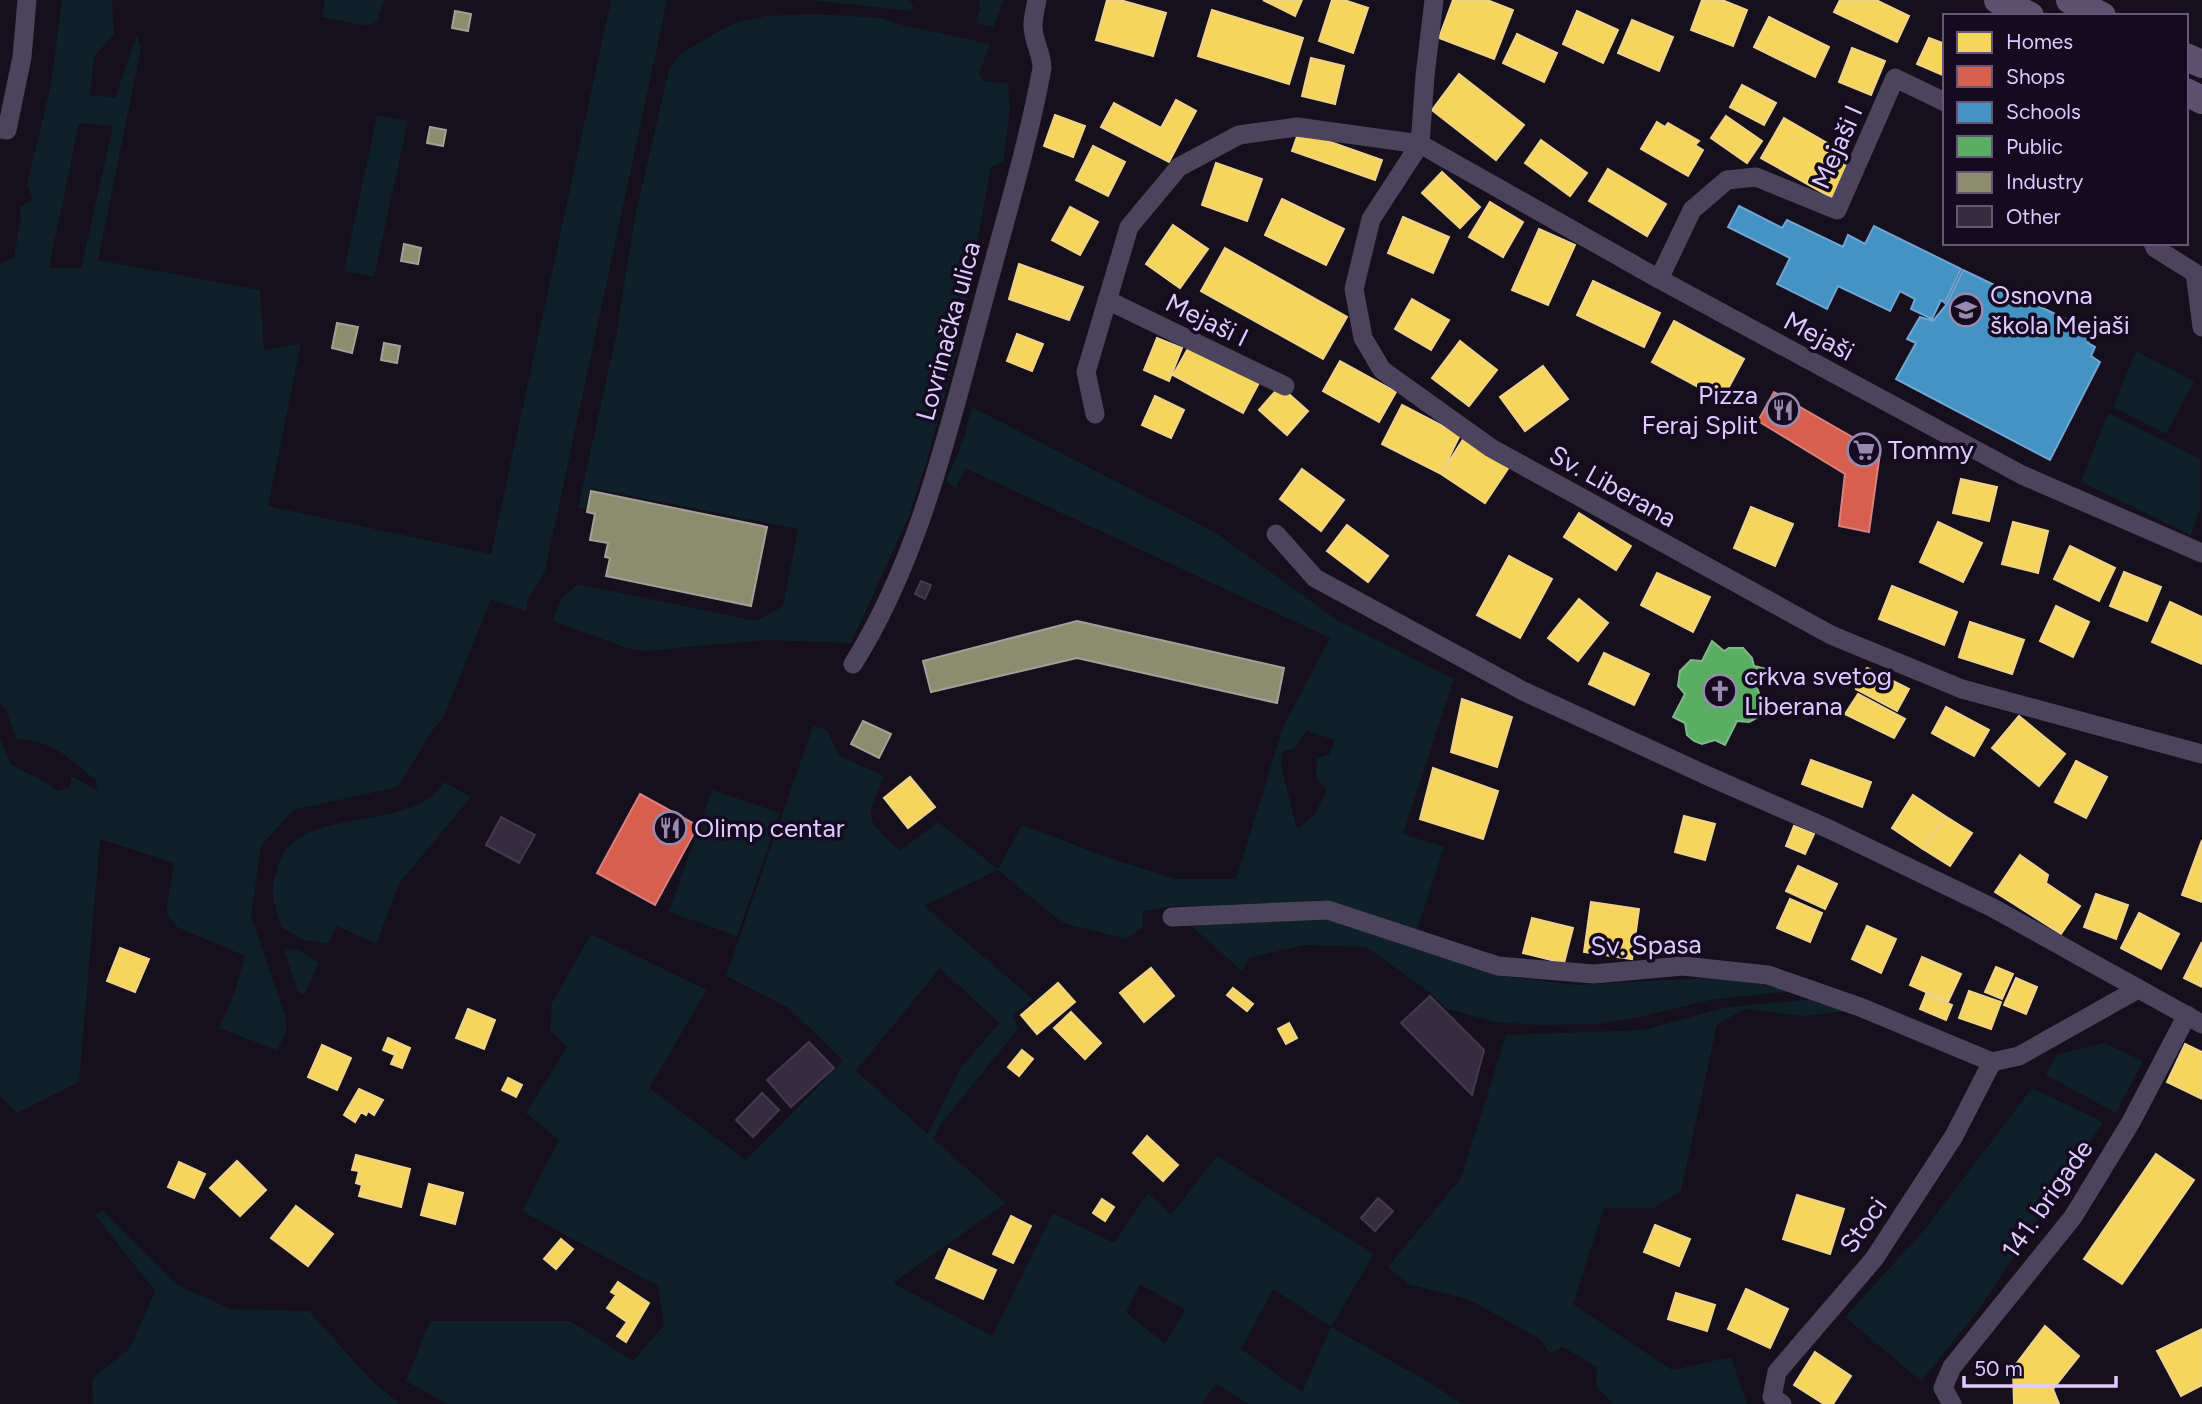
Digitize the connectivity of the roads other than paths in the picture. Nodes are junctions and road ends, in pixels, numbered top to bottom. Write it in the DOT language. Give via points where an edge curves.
graph roads {
  1 [pos="27,0"];
  2 [pos="1037,0"];
  3 [pos="1434,0"];
  4 [pos="1998,0"];
  5 [pos="2070,0"];
  6 [pos="2026,14"];
  7 [pos="2098,14"];
  8 [pos="1943,101"];
  9 [pos="0,129"];
  10 [pos="1420,144"];
  11 [pos="2154,245"];
  12 [pos="1659,279"];
  13 [pos="1107,300"];
  14 [pos="2202,327"];
  15 [pos="1285,386"];
  16 [pos="1095,414"];
  17 [pos="1276,534"];
  18 [pos="2202,553"];
  19 [pos="853,664"];
  20 [pos="2202,754"];
  21 [pos="1172,917"];
  22 [pos="2137,989"];
  23 [pos="2195,1019"];
  24 [pos="1992,1062"];
  25 [pos="1782,1404"];
  26 [pos="1952,1404"];
  1 -- 9 [label="street" via="17,88 6,130"];
  2 -- 19 [label="street, Lovrinačka ulica" via="1034,34 1042,68 1017,185 907,561"];
  3 -- 10 [label="street, Sv. Liberana"];
  4 -- 6 [label="street"];
  5 -- 7 [label="street"];
  8 -- 12 [label="street, Mejaši I" via="1895,78 1837,210 1756,177 1727,180 1692,210"];
  10 -- 12 [label="street, Mejaši"];
  10 -- 13 [label="street" via="1297,127 1239,135 1179,167 1129,227"];
  10 -- 20 [label="street, Sv. Liberana" via="1371,219 1354,289 1363,338 1382,370 1491,448 1831,635 1962,689"];
  11 -- 14 [label="street" via="2195,273"];
  12 -- 18 [label="street, Mejaši" via="2021,475"];
  13 -- 15 [label="street, Mejaši I"];
  13 -- 16 [label="street" via="1086,372"];
  17 -- 22 [label="street" via="1315,578 1523,691 1993,908"];
  21 -- 24 [label="street, Sv. Spasa" via="1328,910 1498,966 1594,974 1683,966 1768,975"];
  22 -- 23 [label="street"];
  22 -- 24 [label="street" via="2019,1056"];
  23 -- 26 [label="street, 141. brigade" via="2073,1217 1952,1367 1943,1388"];
  24 -- 25 [label="street, Stoci" via="1954,1136 1874,1259 1777,1372 1772,1397"];
}
